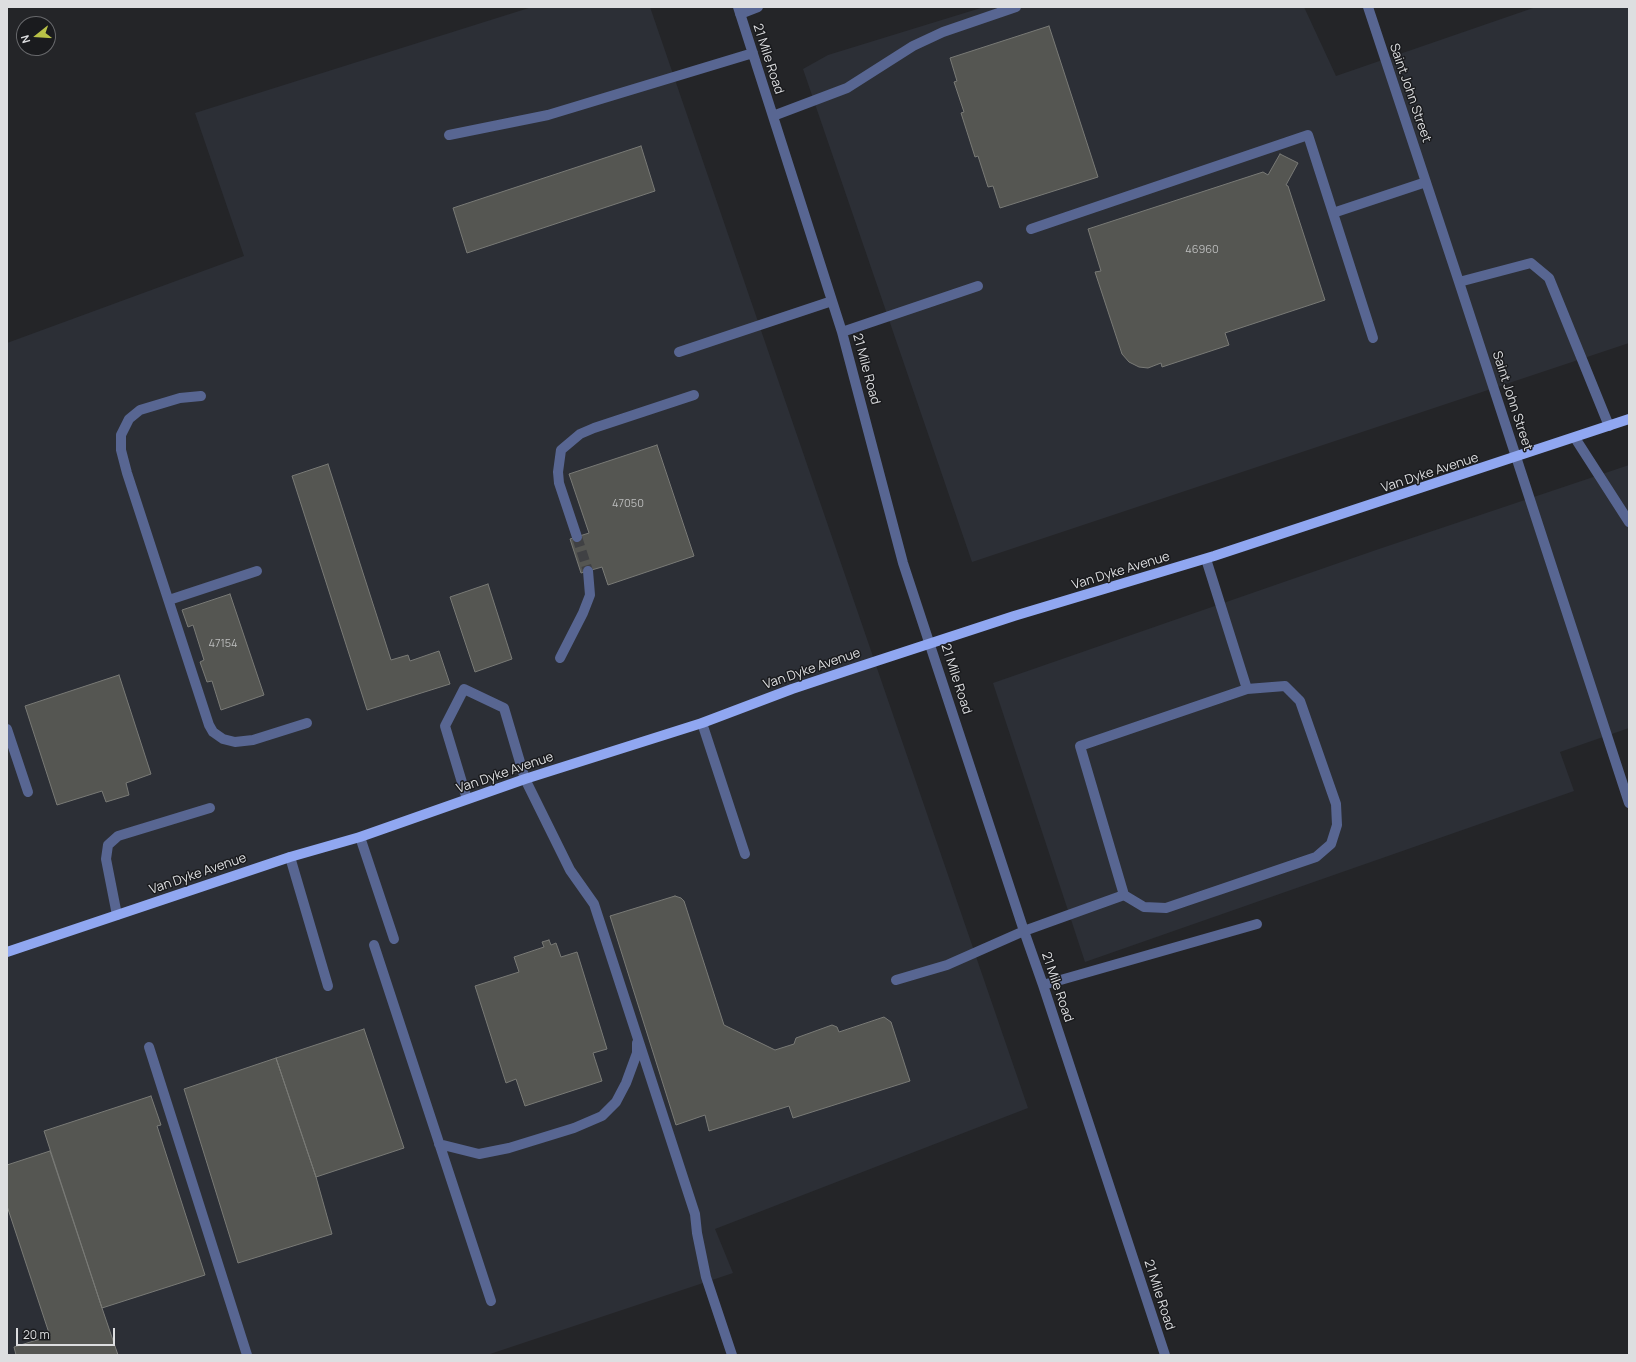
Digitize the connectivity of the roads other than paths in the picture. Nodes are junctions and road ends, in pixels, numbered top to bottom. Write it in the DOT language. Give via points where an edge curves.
graph roads {
  1 [pos="758,7"];
  2 [pos="1016,7"];
  3 [pos="1368,7"];
  4 [pos="739,10"];
  5 [pos="753,53"];
  6 [pos="773,116"];
  7 [pos="449,135"];
  8 [pos="1426,182"];
  9 [pos="1333,213"];
  10 [pos="1031,229"];
  11 [pos="1459,282"];
  12 [pos="978,286"];
  13 [pos="832,301"];
  14 [pos="842,332"];
  15 [pos="1373,338"];
  16 [pos="679,352"];
  17 [pos="694,395"];
  18 [pos="201,396"];
  19 [pos="1629,419"];
  20 [pos="1609,426"];
  21 [pos="1574,438"];
  22 [pos="1516,458"];
  23 [pos="1629,522"];
  24 [pos="577,537"];
  25 [pos="1206,559"];
  26 [pos="257,571"];
  27 [pos="588,571"];
  28 [pos="168,600"];
  29 [pos="930,644"];
  30 [pos="560,658"];
  31 [pos="1246,689"];
  32 [pos="307,723"];
  33 [pos="702,723"];
  34 [pos="7,729"];
  35 [pos="525,779"];
  36 [pos="28,792"];
  37 [pos="467,799"];
  38 [pos="1629,803"];
  39 [pos="210,808"];
  40 [pos="360,837"];
  41 [pos="745,854"];
  42 [pos="290,858"];
  43 [pos="1124,894"];
  44 [pos="117,915"];
  45 [pos="1257,924"];
  46 [pos="1024,931"];
  47 [pos="394,939"];
  48 [pos="374,945"];
  49 [pos="7,952"];
  50 [pos="896,980"];
  51 [pos="1043,985"];
  52 [pos="328,986"];
  53 [pos="638,1039"];
  54 [pos="149,1046"];
  55 [pos="439,1144"];
  56 [pos="491,1301"];
  57 [pos="247,1355"];
  58 [pos="732,1355"];
  59 [pos="1165,1355"];
  1 -- 4 [label="street"];
  2 -- 6 [label="street" via="943,32 913,46 847,88"];
  3 -- 8 [label="street, Saint John Street"];
  4 -- 5 [label="street, 21 Mile Road"];
  5 -- 6 [label="street, 21 Mile Road"];
  5 -- 7 [label="street" via="548,115"];
  6 -- 13 [label="street, 21 Mile Road"];
  8 -- 9 [label="street"];
  8 -- 11 [label="street, Saint John Street"];
  9 -- 10 [label="street" via="1308,136"];
  9 -- 15 [label="street"];
  11 -- 20 [label="street" via="1531,262 1549,278"];
  11 -- 22 [label="street, Saint John Street"];
  12 -- 14 [label="street"];
  13 -- 14 [label="street, 21 Mile Road"];
  13 -- 16 [label="street"];
  14 -- 29 [label="street, 21 Mile Road" via="903,563"];
  17 -- 24 [label="street" via="594,428 576,437 561,450 559,483"];
  18 -- 28 [label="street" via="180,398 140,410 129,419 121,435 121,450 127,473"];
  19 -- 20 [label="main road, Van Dyke Avenue"];
  20 -- 21 [label="main road, Van Dyke Avenue"];
  21 -- 22 [label="main road, Van Dyke Avenue"];
  21 -- 23 [label="street"];
  22 -- 25 [label="main road, Van Dyke Avenue"];
  22 -- 38 [label="street, Saint John Street"];
  25 -- 29 [label="main road, Van Dyke Avenue" via="1014,616"];
  25 -- 31 [label="street"];
  26 -- 28 [label="street"];
  27 -- 30 [label="street" via="590,595"];
  28 -- 32 [label="street" via="209,725 214,732 223,739 235,742 253,740"];
  29 -- 33 [label="main road, Van Dyke Avenue" via="792,689"];
  29 -- 46 [label="street, 21 Mile Road"];
  31 -- 43 [label="street" via="1080,746"];
  31 -- 43 [label="street" via="1284,686 1300,701 1336,804 1337,825 1331,844 1316,857 1166,908 1144,907"];
  33 -- 35 [label="main road, Van Dyke Avenue"];
  33 -- 41 [label="street"];
  34 -- 36 [label="street"];
  35 -- 37 [label="main road, Van Dyke Avenue"];
  35 -- 37 [label="street" via="504,708 464,689 445,726"];
  35 -- 53 [label="street" via="570,870 594,904"];
  37 -- 40 [label="main road, Van Dyke Avenue"];
  39 -- 44 [label="street" via="118,836 108,845 106,859"];
  40 -- 42 [label="main road, Van Dyke Avenue"];
  40 -- 47 [label="street"];
  42 -- 44 [label="main road, Van Dyke Avenue"];
  42 -- 52 [label="street"];
  43 -- 46 [label="street"];
  44 -- 49 [label="main road, Van Dyke Avenue"];
  45 -- 51 [label="street"];
  46 -- 50 [label="street" via="947,965"];
  46 -- 51 [label="street, 21 Mile Road"];
  48 -- 55 [label="street"];
  51 -- 59 [label="street, 21 Mile Road"];
  53 -- 55 [label="street" via="637,1053 626,1083 616,1102 602,1116 574,1128 480,1154"];
  53 -- 58 [label="street" via="695,1214 706,1277"];
  54 -- 57 [label="street"];
  55 -- 56 [label="street"];
}
